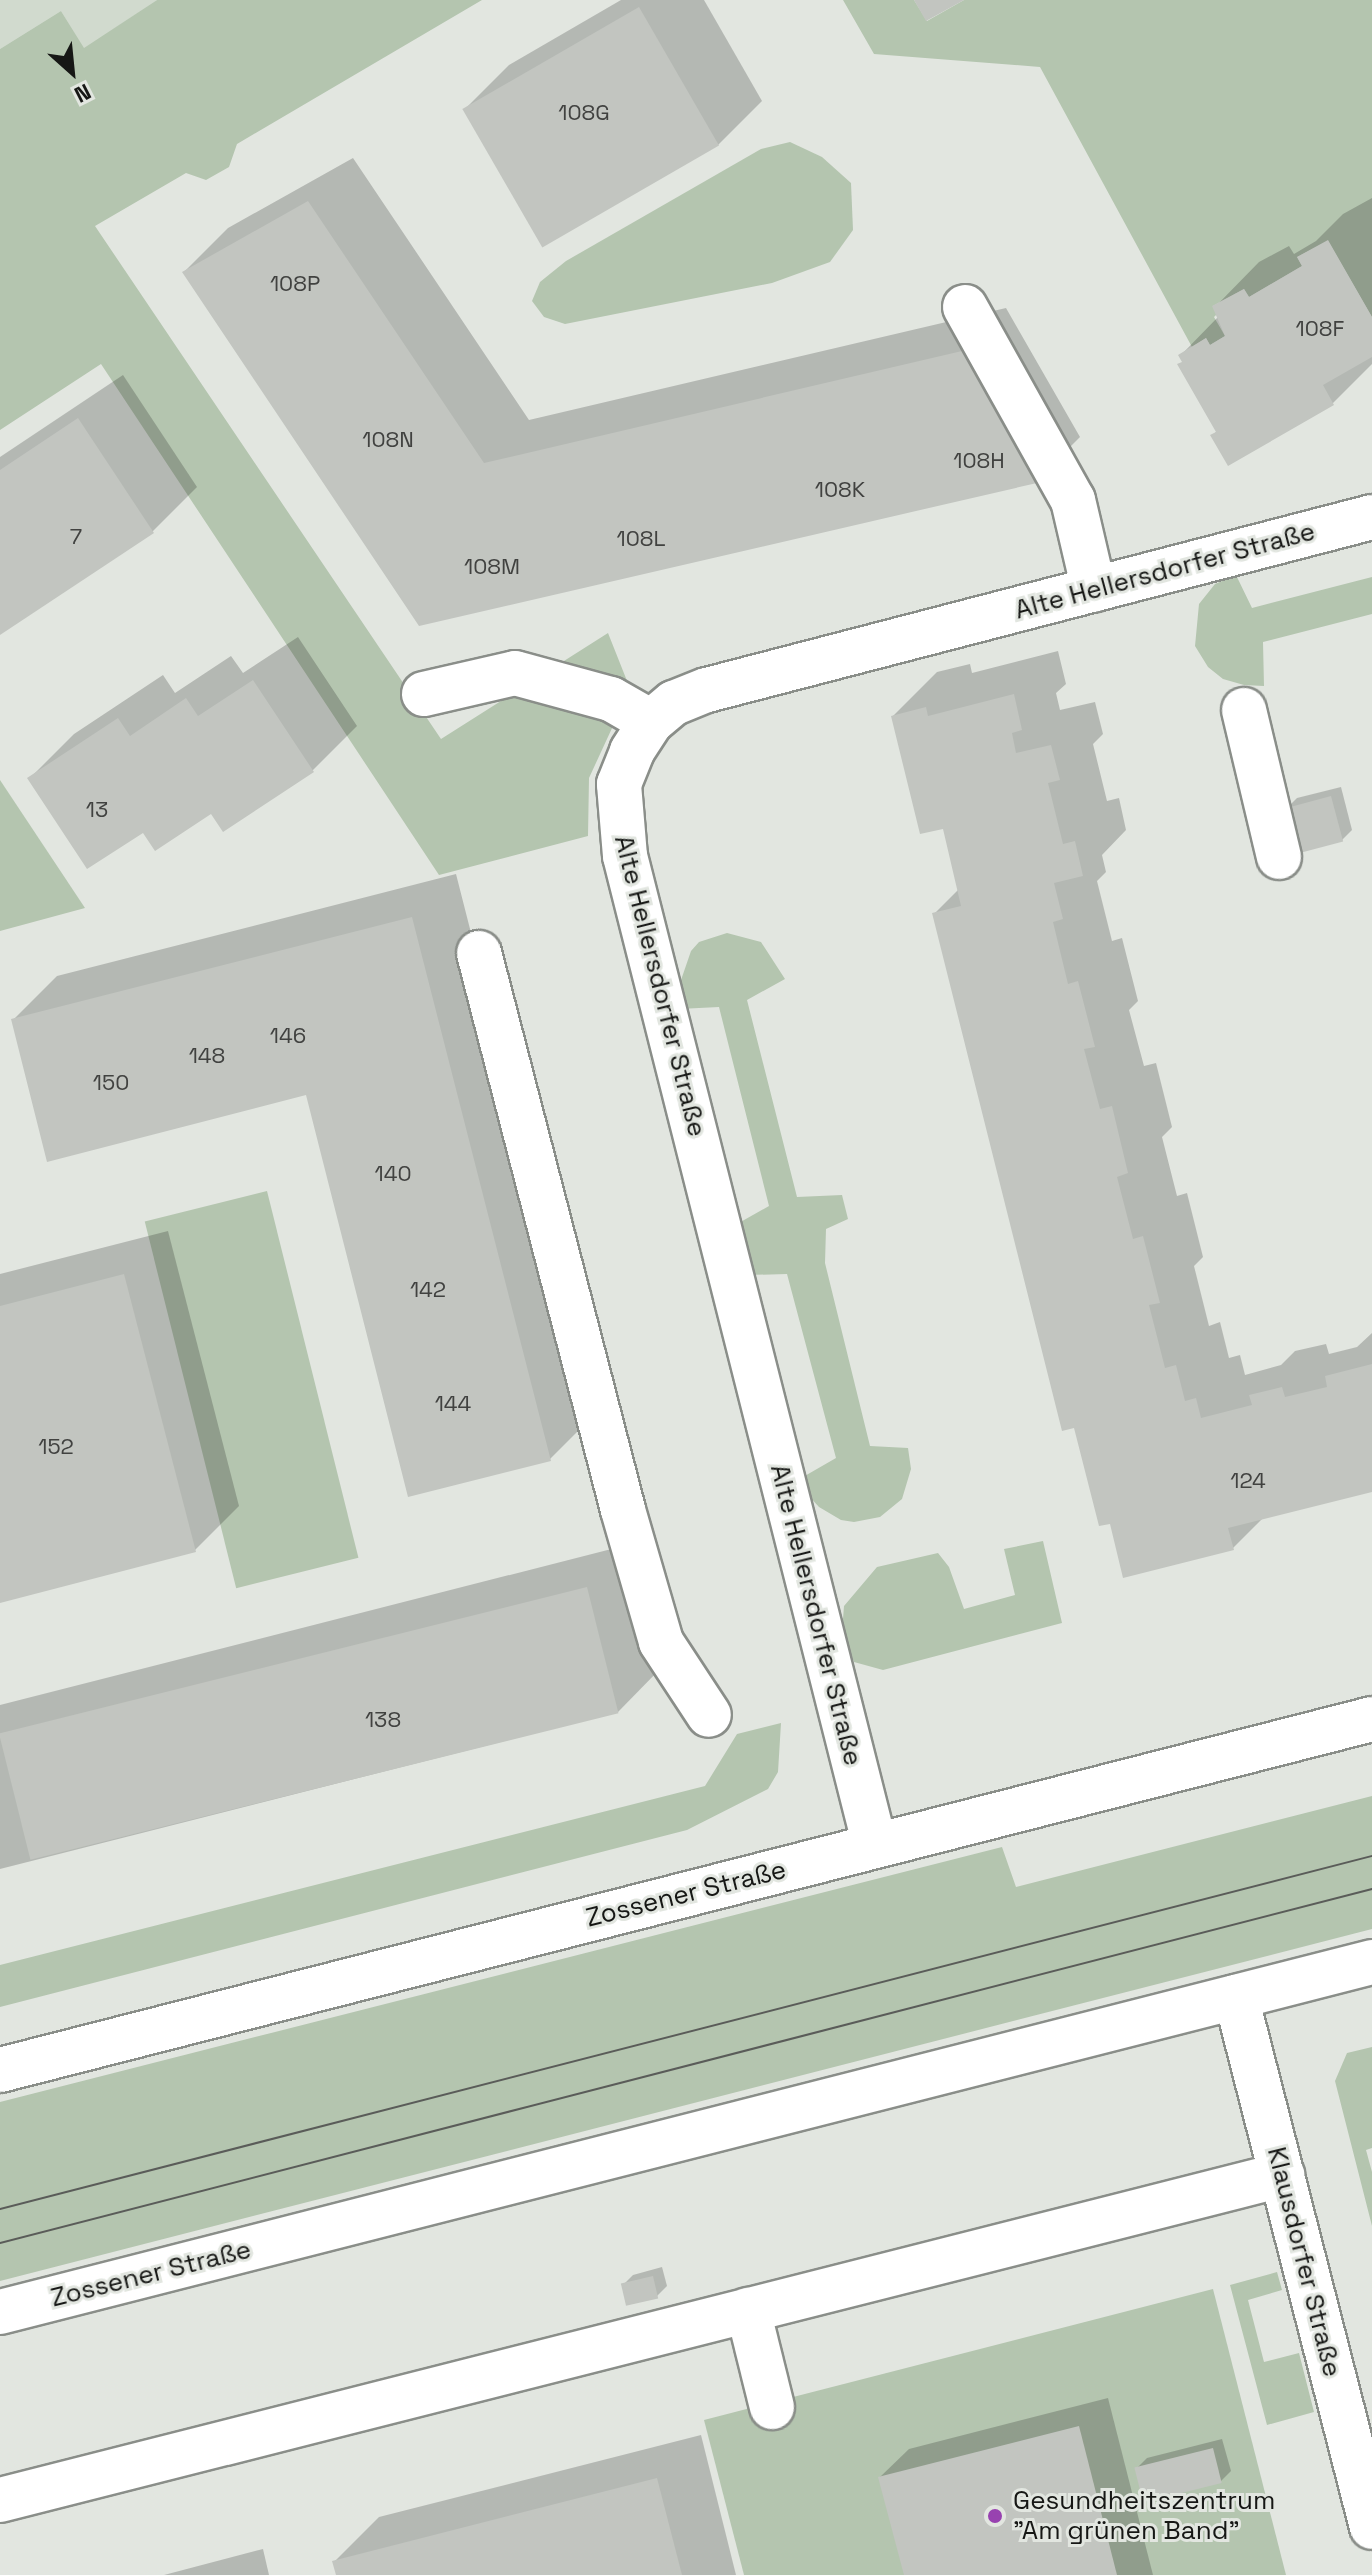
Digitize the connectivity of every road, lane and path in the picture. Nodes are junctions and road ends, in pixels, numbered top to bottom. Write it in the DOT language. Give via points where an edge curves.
graph roads {
  1 [pos="965,307"];
  2 [pos="1372,517"];
  3 [pos="1094,590"];
  4 [pos="424,694"];
  5 [pos="1244,710"];
  6 [pos="651,722"];
  7 [pos="1279,857"];
  8 [pos="479,953"];
  9 [pos="709,1715"];
  10 [pos="1372,1719"];
  11 [pos="875,1846"];
  12 [pos="1372,1962"];
  13 [pos="1236,1997"];
  14 [pos="0,2070"];
  15 [pos="1282,2175"];
  16 [pos="748,2310"];
  17 [pos="0,2312"];
  18 [pos="772,2407"];
  19 [pos="0,2500"];
  20 [pos="1372,2527"];
  1 -- 3 [label="street" via="1073,500"];
  2 -- 3 [label="street, Alte Hellersdorfer Straße"];
  3 -- 6 [label="street, Alte Hellersdorfer Straße" via="707,690 674,703"];
  4 -- 6 [label="street" via="515,673 611,699"];
  5 -- 7 [label="street"];
  6 -- 11 [label="street, Alte Hellersdorfer Straße" via="619,784 623,845"];
  8 -- 9 [label="street" via="661,1642"];
  10 -- 11 [label="street, Zossener Straße"];
  11 -- 14 [label="street, Zossener Straße"];
  12 -- 13 [label="street, Zossener Straße"];
  13 -- 15 [label="street, Klausdorfer Straße"];
  13 -- 17 [label="street, Zossener Straße"];
  15 -- 16 [label="street"];
  15 -- 20 [label="street, Klausdorfer Straße"];
  16 -- 18 [label="street"];
  16 -- 19 [label="street"];
}
